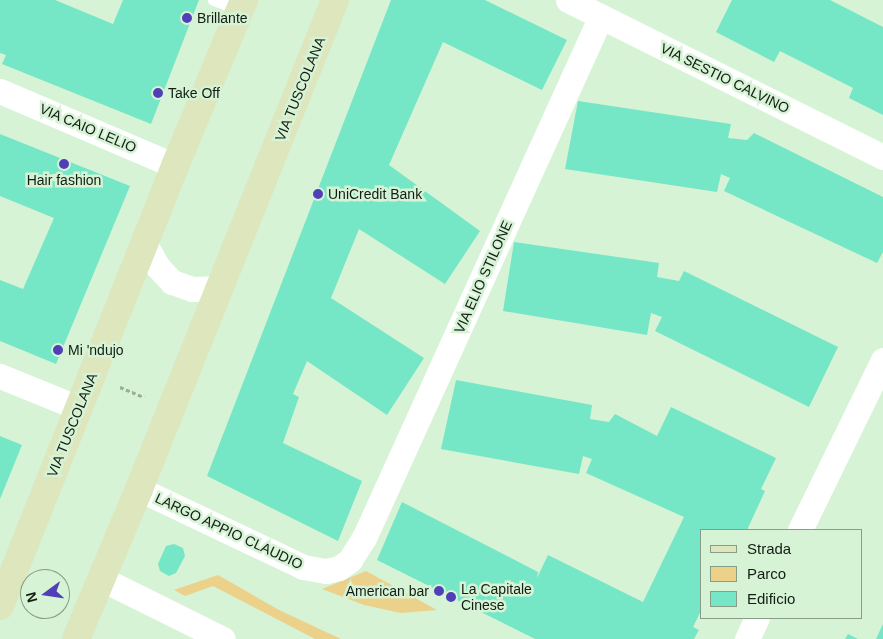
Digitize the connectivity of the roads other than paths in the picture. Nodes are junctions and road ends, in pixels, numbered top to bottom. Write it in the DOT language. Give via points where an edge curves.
graph roads {
  1 [pos="214,0"];
  2 [pos="335,0"];
  3 [pos="568,0"];
  4 [pos="242,5"];
  5 [pos="601,16"];
  6 [pos="0,91"];
  7 [pos="883,157"];
  8 [pos="175,166"];
  9 [pos="145,244"];
  10 [pos="220,288"];
  11 [pos="882,363"];
  12 [pos="0,376"];
  13 [pos="79,408"];
  14 [pos="139,489"];
  15 [pos="800,529"];
  16 [pos="364,538"];
  17 [pos="100,578"];
  18 [pos="0,606"];
  19 [pos="757,619"];
  20 [pos="76,639"];
  21 [pos="223,639"];
  22 [pos="747,639"];
  1 -- 4 [label="lane"];
  2 -- 10 [label="main road, VIA TUSCOLANA"];
  3 -- 5 [label="street, VIA SESTIO CALVINO"];
  4 -- 8 [label="main road, VIA TUSCOLANA"];
  5 -- 7 [label="street, VIA SESTIO CALVINO"];
  5 -- 16 [label="street, VIA ELIO STILONE"];
  6 -- 8 [label="street, VIA CAIO LELIO"];
  8 -- 9 [label="main road, VIA TUSCOLANA"];
  9 -- 10 [label="street" via="157,266 172,282 192,290"];
  9 -- 13 [label="main road, VIA TUSCOLANA"];
  10 -- 14 [label="main road, VIA TUSCOLANA"];
  11 -- 15 [label="street"];
  12 -- 13 [label="street"];
  13 -- 18 [label="main road, VIA TUSCOLANA"];
  14 -- 16 [label="street, LARGO APPIO CLAUDIO" via="291,562 315,570 326,571 345,564"];
  14 -- 17 [label="main road, VIA TUSCOLANA"];
  17 -- 20 [label="main road, VIA TUSCOLANA"];
  17 -- 21 [label="street"];
  19 -- 22 [label="street"];
}
